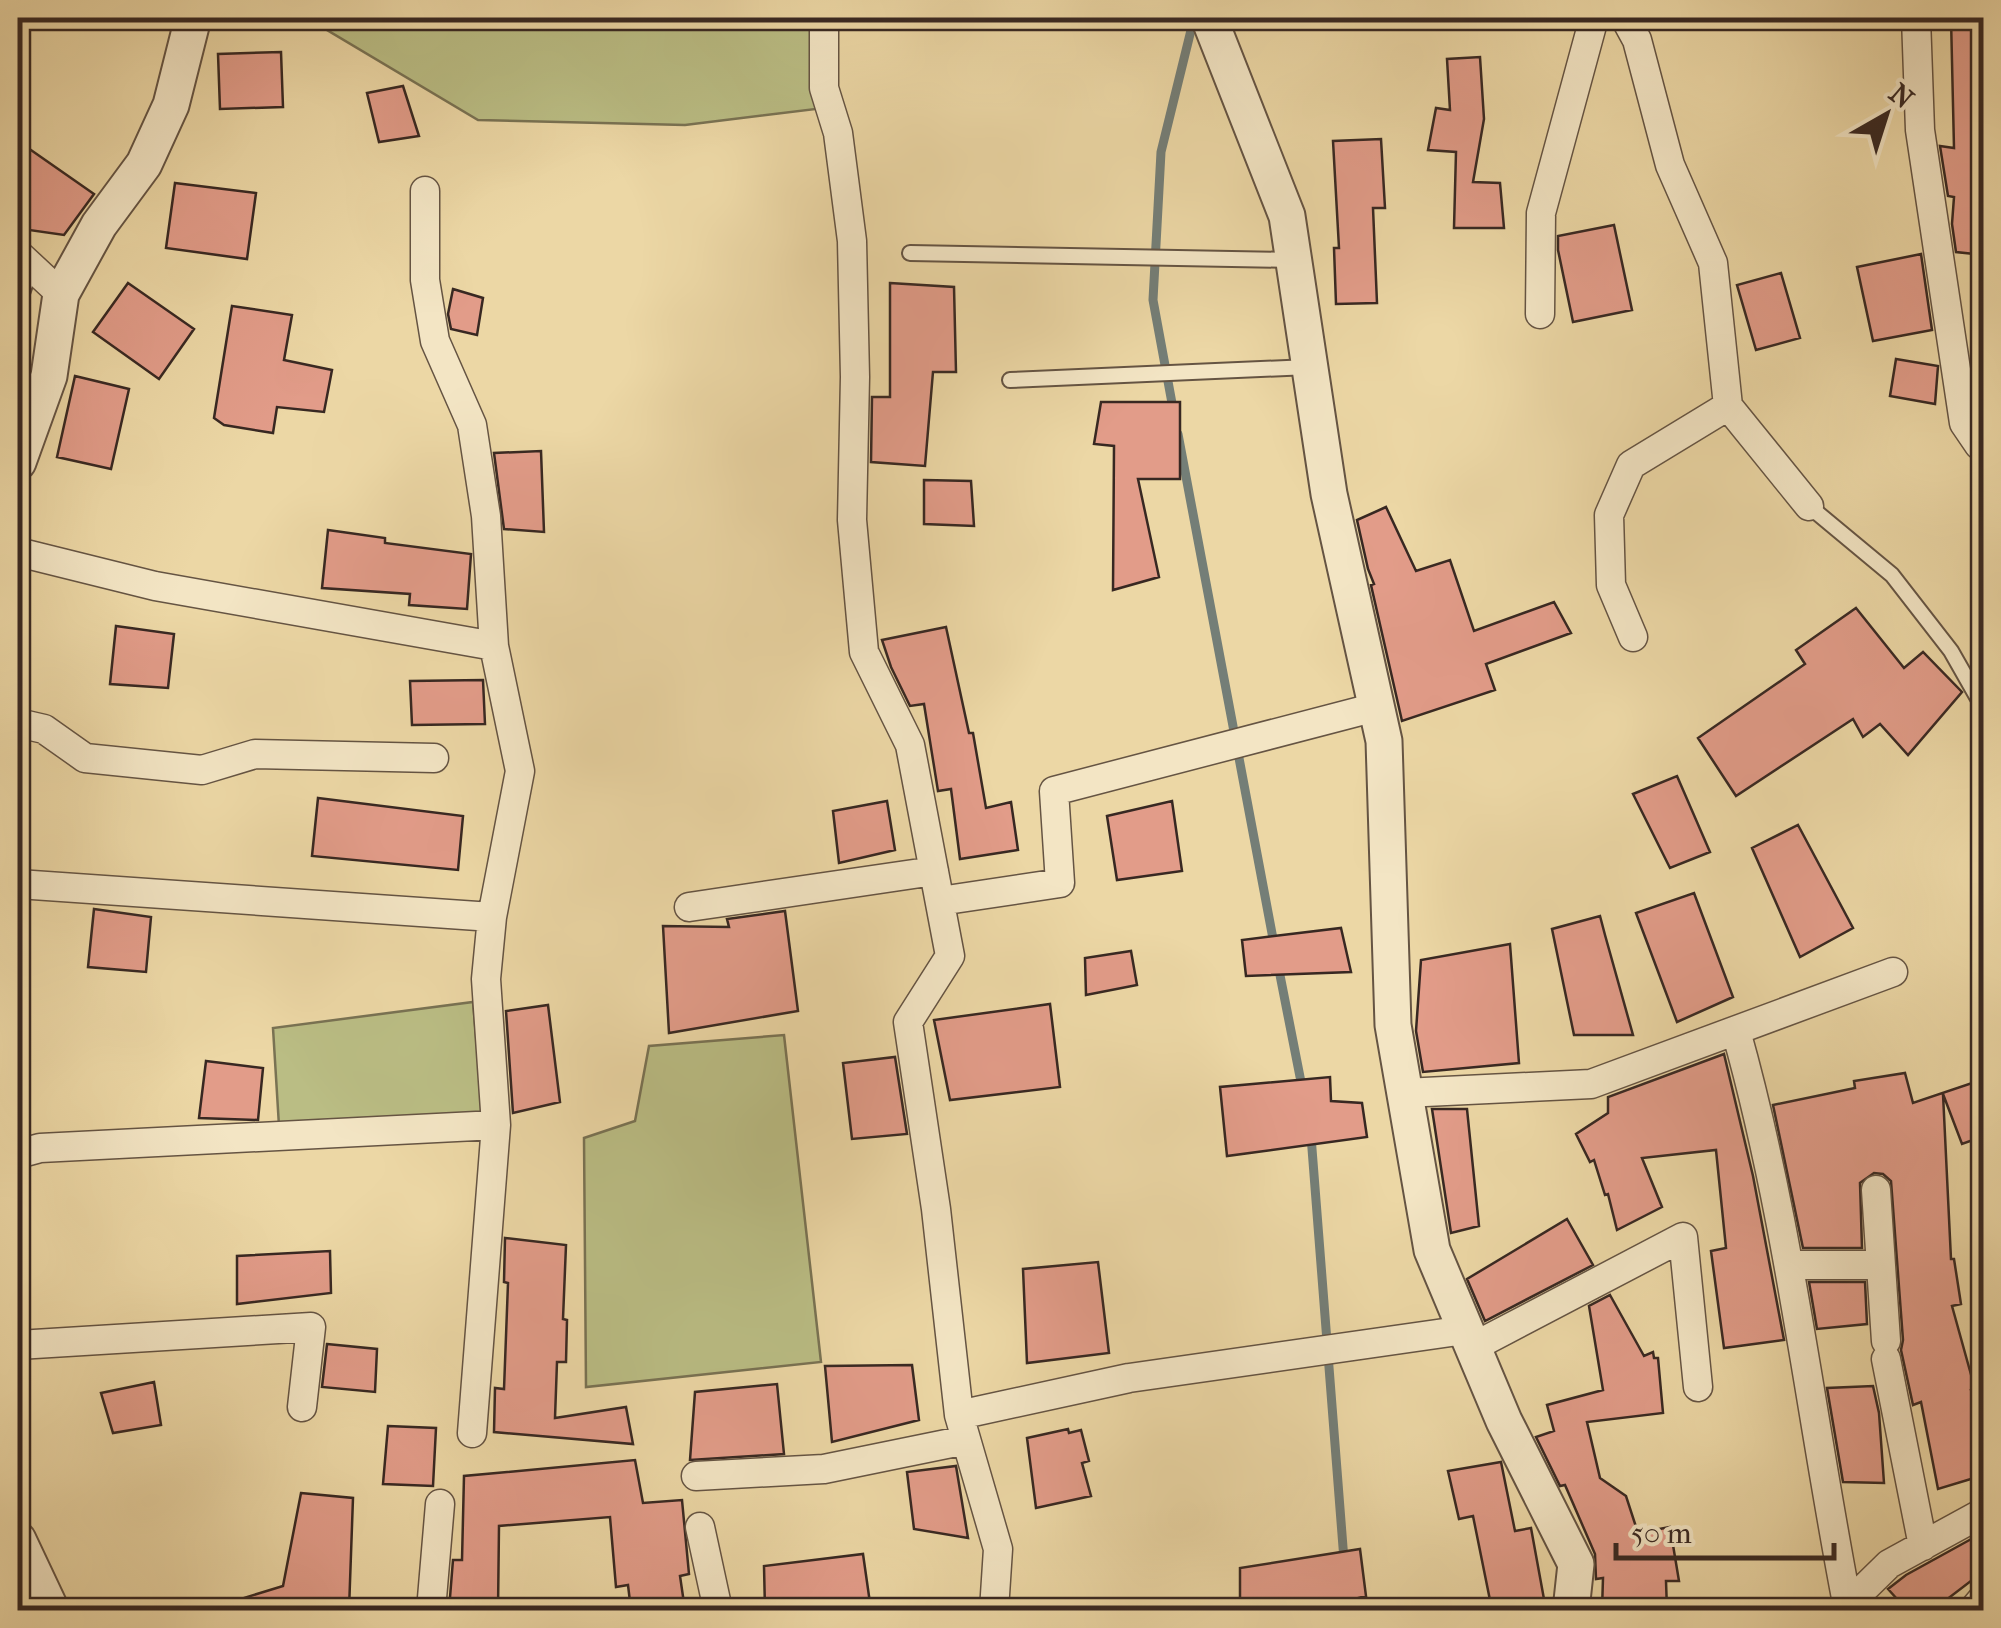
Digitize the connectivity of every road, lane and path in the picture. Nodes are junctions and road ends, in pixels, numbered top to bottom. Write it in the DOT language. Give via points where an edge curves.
graph roads {
  1 [pos="193,18"];
  2 [pos="824,18"];
  3 [pos="1210,18"];
  4 [pos="1594,18"];
  5 [pos="1625,18"];
  6 [pos="1916,18"];
  7 [pos="425,191"];
  8 [pos="910,253"];
  9 [pos="24,260"];
  10 [pos="1293,260"];
  11 [pos="61,294"];
  12 [pos="18,305"];
  13 [pos="1540,314"];
  14 [pos="1310,367"];
  15 [pos="1010,380"];
  16 [pos="1728,406"];
  17 [pos="1984,446"];
  18 [pos="18,462"];
  19 [pos="1809,506"];
  20 [pos="18,552"];
  21 [pos="1633,638"];
  22 [pos="494,646"];
  23 [pos="1376,708"];
  24 [pos="1984,709"];
  25 [pos="18,723"];
  26 [pos="434,758"];
  27 [pos="934,871"];
  28 [pos="18,884"];
  29 [pos="940,901"];
  30 [pos="689,906"];
  31 [pos="492,916"];
  32 [pos="1893,972"];
  33 [pos="1736,1031"];
  34 [pos="1404,1093"];
  35 [pos="496,1125"];
  36 [pos="18,1154"];
  37 [pos="1876,1190"];
  38 [pos="1881,1265"];
  39 [pos="1791,1266"];
  40 [pos="1469,1339"];
  41 [pos="18,1346"];
  42 [pos="1698,1386"];
  43 [pos="302,1407"];
  44 [pos="963,1428"];
  45 [pos="472,1433"];
  46 [pos="696,1476"];
  47 [pos="440,1504"];
  48 [pos="1984,1512"];
  49 [pos="700,1527"];
  50 [pos="18,1540"];
  51 [pos="1923,1546"];
  52 [pos="1984,1597"];
  53 [pos="1845,1607"];
  54 [pos="50,1610"];
  55 [pos="431,1610"];
  56 [pos="718,1610"];
  57 [pos="994,1610"];
  58 [pos="1570,1610"];
  59 [pos="1973,1610"];
  1 -- 11 [label="street" via="171,106 144,164 98,225"];
  2 -- 27 [label="street" via="824,88 838,132 852,241 852,520 864,652 910,745"];
  3 -- 10 [label="street" via="1287,216"];
  4 -- 13 [label="street" via="1541,213"];
  5 -- 16 [label="street" via="1637,40 1670,165 1713,263"];
  6 -- 17 [label="street" via="1920,130 1964,423"];
  7 -- 22 [label="street" via="424,280 435,341 472,425"];
  8 -- 10 [label="lane"];
  9 -- 11 [label="street"];
  9 -- 12 [label="lane"];
  10 -- 14 [label="street"];
  11 -- 18 [label="street" via="49,376"];
  14 -- 15 [label="lane"];
  14 -- 23 [label="street" via="1329,494"];
  16 -- 19 [label="street"];
  16 -- 21 [label="street" via="1631,465 1609,515 1610,585"];
  19 -- 24 [label="lane" via="1892,574 1952,651"];
  20 -- 22 [label="street" via="155,586"];
  22 -- 31 [label="street" via="520,771"];
  23 -- 29 [label="street" via="1054,791 1060,883"];
  23 -- 34 [label="street" via="1384,742 1392,1026"];
  25 -- 26 [label="street" via="44,729 84,758 202,770 255,754"];
  27 -- 29 [label="street"];
  27 -- 30 [label="street"];
  28 -- 31 [label="street"];
  29 -- 44 [label="street" via="950,956 908,1022"];
  31 -- 35 [label="street" via="486,979"];
  32 -- 33 [label="street"];
  33 -- 34 [label="street" via="1591,1084"];
  33 -- 39 [label="street"];
  34 -- 40 [label="street" via="1432,1250"];
  35 -- 36 [label="street"];
  35 -- 45 [label="street"];
  37 -- 38 [label="street"];
  38 -- 39 [label="street"];
  38 -- 51 [label="street" via="1886,1350"];
  39 -- 53 [label="street"];
  40 -- 42 [label="street" via="1683,1237"];
  40 -- 44 [label="street" via="1129,1378"];
  40 -- 58 [label="street" via="1576,1564"];
  41 -- 43 [label="street" via="311,1326"];
  44 -- 46 [label="street" via="824,1469"];
  44 -- 57 [label="street" via="998,1548"];
  47 -- 55 [label="street"];
  48 -- 51 [label="street"];
  49 -- 56 [label="street"];
  50 -- 54 [label="street"];
  51 -- 53 [label="street" via="1889,1564"];
  52 -- 59 [label="street"];
}
